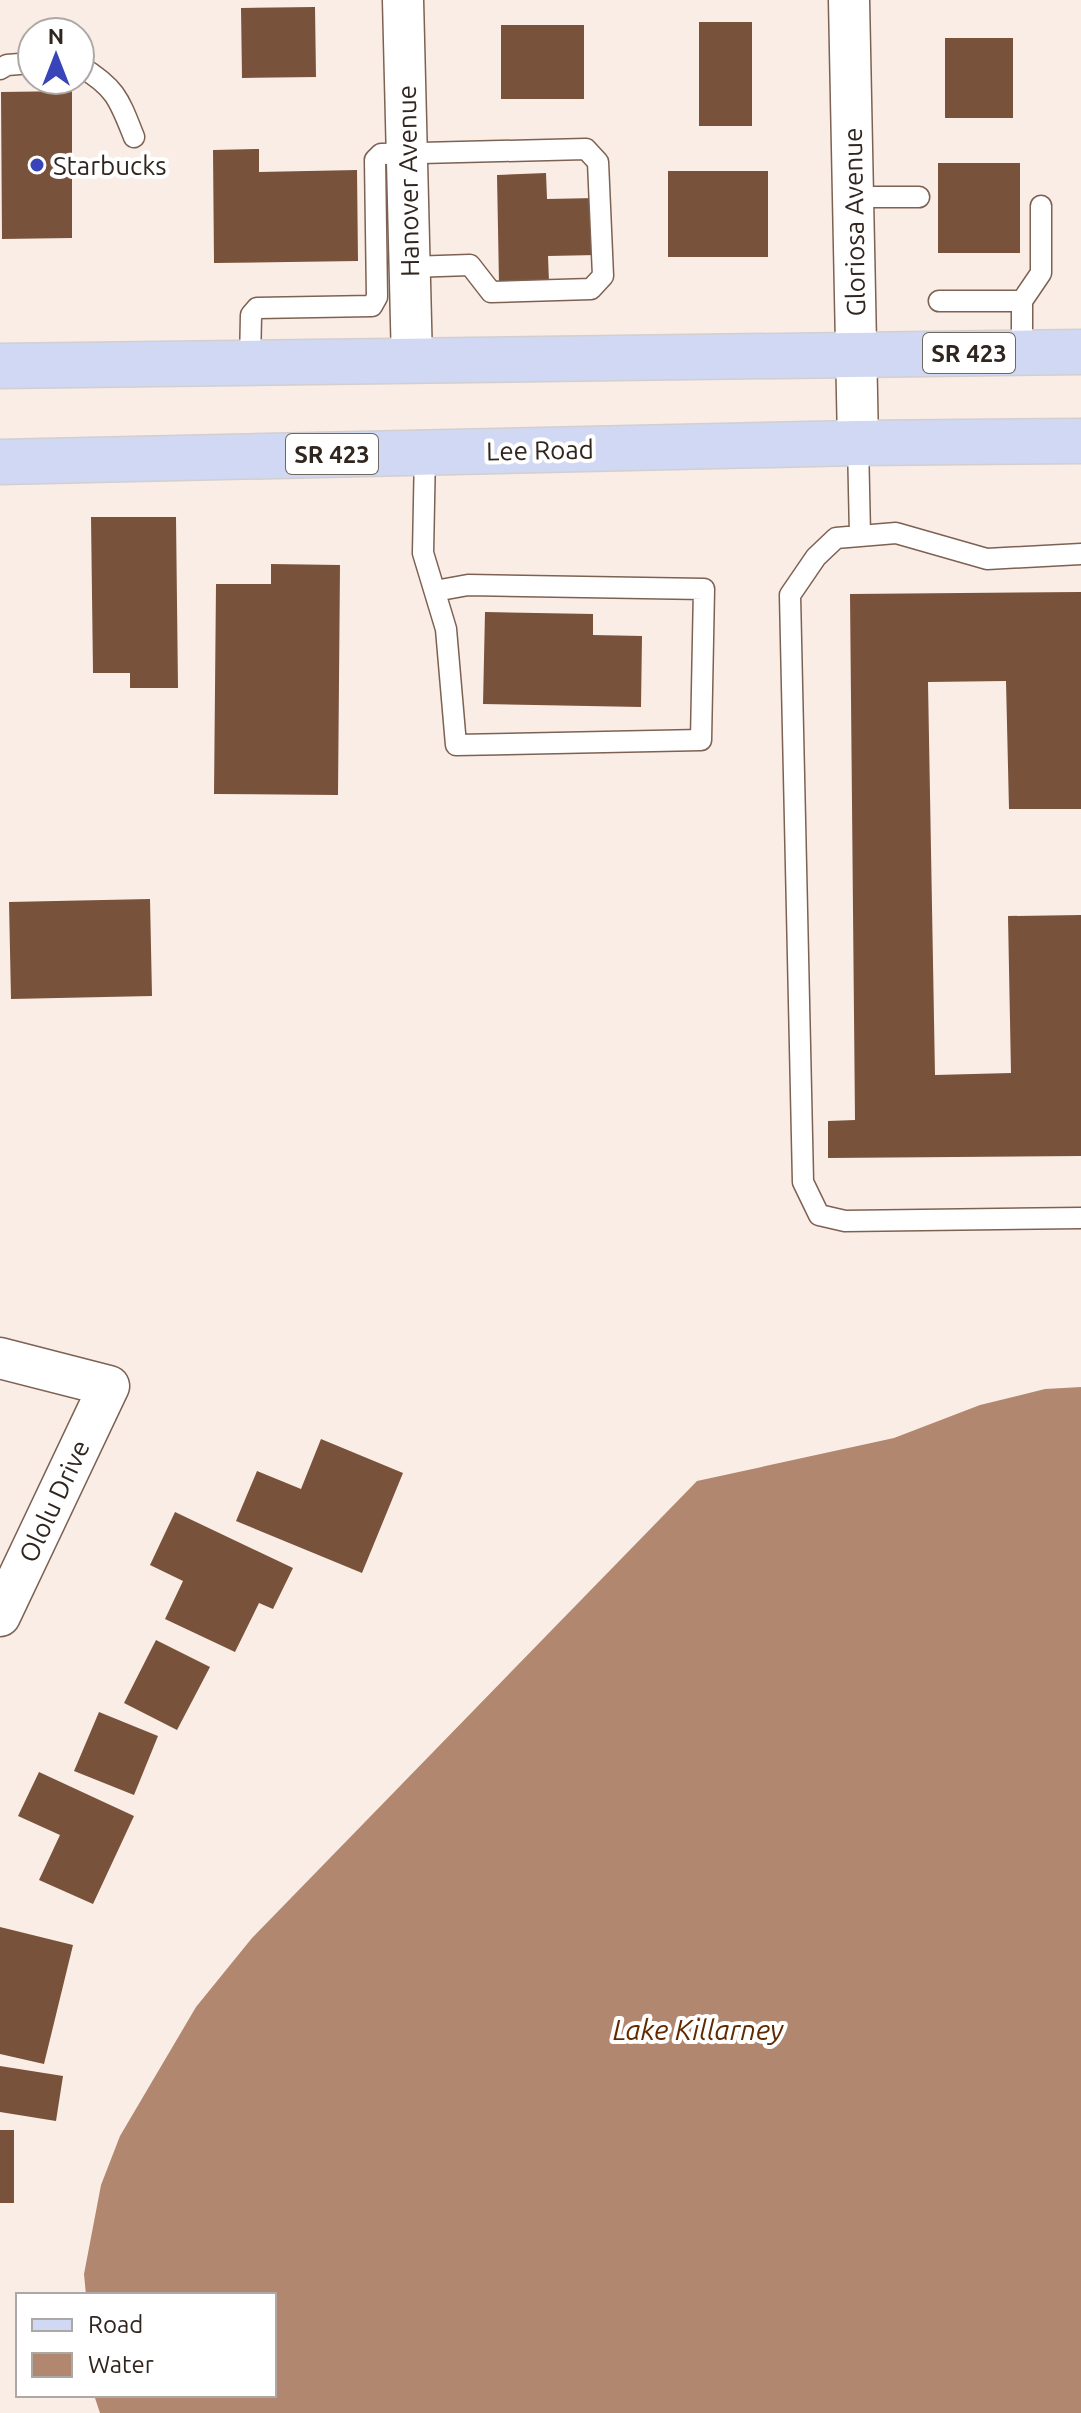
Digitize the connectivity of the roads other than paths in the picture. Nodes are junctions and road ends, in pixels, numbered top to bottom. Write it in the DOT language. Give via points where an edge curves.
graph roads {
  1 [pos="403,0"];
  2 [pos="849,0"];
  3 [pos="96,77"];
  4 [pos="134,137"];
  5 [pos="407,152"];
  6 [pos="853,197"];
  7 [pos="919,197"];
  8 [pos="1041,206"];
  9 [pos="410,267"];
  10 [pos="939,301"];
  11 [pos="1022,301"];
  12 [pos="1081,352"];
  13 [pos="1022,353"];
  14 [pos="858,354"];
  15 [pos="412,362"];
  16 [pos="250,364"];
  17 [pos="0,366"];
  18 [pos="1081,441"];
  19 [pos="858,443"];
  20 [pos="425,452"];
  21 [pos="0,462"];
  22 [pos="860,535"];
  23 [pos="1081,554"];
  24 [pos="435,591"];
  25 [pos="1081,1218"];
  26 [pos="0,1358"];
  27 [pos="0,1616"];
  1 -- 5 [label="street, Hanover Avenue"];
  2 -- 6 [label="street, Gloriosa Avenue"];
  3 -- 4 [label="lane" via="110,86"];
  5 -- 9 [label="street, Hanover Avenue"];
  5 -- 9 [label="lane" via="586,149 598,162 603,276 591,289 491,292 470,265"];
  5 -- 16 [label="lane" via="381,154 375,160 377,297 372,306 257,308 251,315"];
  6 -- 7 [label="lane"];
  6 -- 14 [label="street, Gloriosa Avenue"];
  8 -- 11 [label="lane" via="1041,273"];
  9 -- 15 [label="street, Hanover Avenue"];
  10 -- 11 [label="lane"];
  11 -- 13 [label="lane"];
  12 -- 13 [label="main road, SR 423"];
  13 -- 14 [label="main road, SR 423"];
  14 -- 15 [label="main road, SR 423"];
  14 -- 19 [label="street, Gloriosa Avenue"];
  15 -- 16 [label="main road, SR 423"];
  16 -- 17 [label="main road, SR 423"];
  18 -- 19 [label="main road, Lee Road / SR 423"];
  19 -- 20 [label="main road, Lee Road / SR 423"];
  19 -- 22 [label="lane"];
  20 -- 21 [label="main road, Lee Road / SR 423"];
  20 -- 24 [label="lane" via="423,553"];
  22 -- 23 [label="lane" via="896,533 987,559"];
  22 -- 25 [label="lane" via="836,538 790,595 803,1182 819,1215 845,1221"];
  24 -- 24 [label="lane" via="446,629 456,745 701,740 704,589 468,585"];
  26 -- 27 [label="street, Ololu Drive" via="109,1386"];
}
